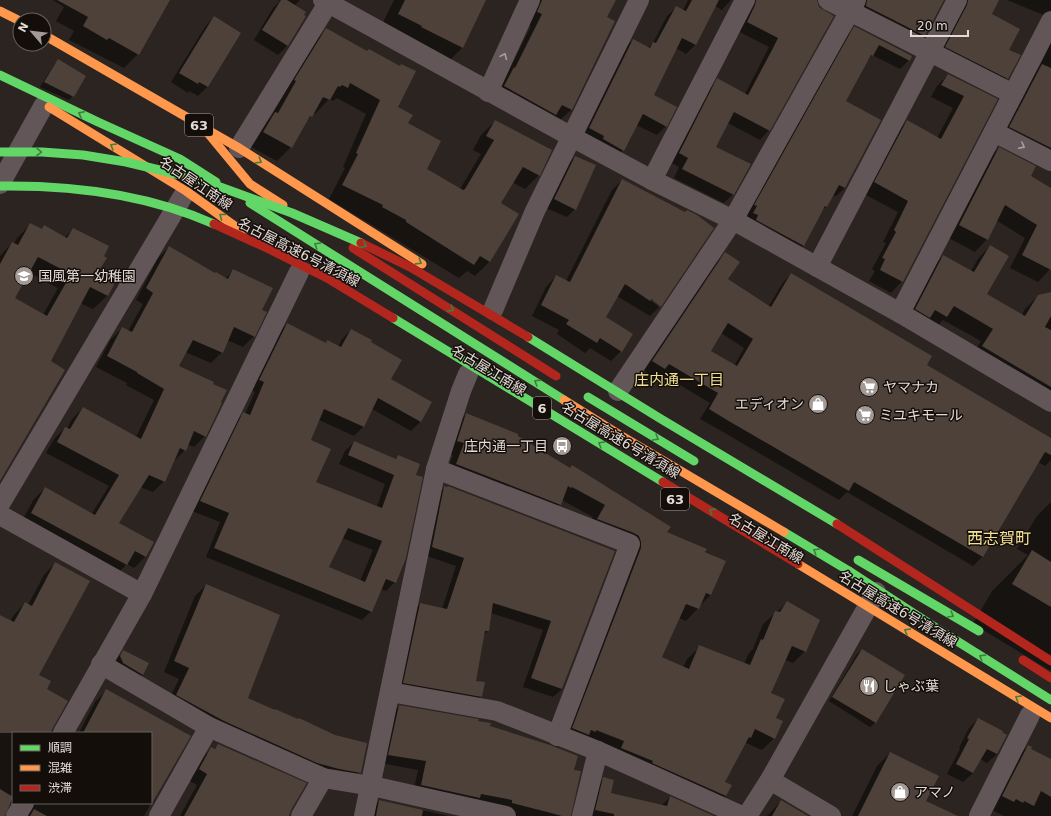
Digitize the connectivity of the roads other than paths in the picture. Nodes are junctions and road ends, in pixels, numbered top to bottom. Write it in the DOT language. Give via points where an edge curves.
graph roads {
  1 [pos="530,0"];
  2 [pos="640,0"];
  3 [pos="745,0"];
  4 [pos="828,0"];
  5 [pos="957,0"];
  6 [pos="327,1"];
  7 [pos="853,6"];
  8 [pos="0,10"];
  9 [pos="12,17"];
  10 [pos="1051,21"];
  11 [pos="52,40"];
  12 [pos="52,40"];
  13 [pos="930,52"];
  14 [pos="0,76"];
  15 [pos="488,92"];
  16 [pos="1013,94"];
  17 [pos="44,105"];
  18 [pos="994,132"];
  19 [pos="572,137"];
  20 [pos="239,148"];
  21 [pos="0,152"];
  22 [pos="1051,161"];
  23 [pos="652,180"];
  24 [pos="0,185"];
  25 [pos="186,191"];
  26 [pos="733,220"];
  27 [pos="817,267"];
  28 [pos="299,272"];
  29 [pos="493,310"];
  30 [pos="900,313"];
  31 [pos="468,374"];
  32 [pos="561,380"];
  33 [pos="618,391"];
  34 [pos="580,392"];
  35 [pos="1051,402"];
  36 [pos="700,464"];
  37 [pos="436,469"];
  38 [pos="0,504"];
  39 [pos="0,515"];
  40 [pos="851,556"];
  41 [pos="892,562"];
  42 [pos="142,594"];
  43 [pos="865,615"];
  44 [pos="987,636"];
  45 [pos="1013,653"];
  46 [pos="1051,656"];
  47 [pos="1051,661"];
  48 [pos="101,664"];
  49 [pos="1051,678"];
  50 [pos="390,692"];
  51 [pos="1051,700"];
  52 [pos="1030,714"];
  53 [pos="1051,718"];
  54 [pos="1051,727"];
  55 [pos="208,728"];
  56 [pos="64,732"];
  57 [pos="557,736"];
  58 [pos="598,751"];
  59 [pos="323,778"];
  60 [pos="770,780"];
  61 [pos="372,786"];
  62 [pos="23,804"];
  63 [pos="16,816"];
  64 [pos="159,816"];
  65 [pos="301,816"];
  66 [pos="364,816"];
  67 [pos="506,816"];
  68 [pos="582,816"];
  69 [pos="742,816"];
  70 [pos="748,816"];
  71 [pos="831,816"];
  72 [pos="979,816"];
  15 -- 1 [label="street, one-way"];
  2 -- 19 [label="street"];
  3 -- 23 [label="street"];
  4 -- 7 [label="street"];
  5 -- 13 [label="street"];
  6 -- 15 [label="street"];
  6 -- 20 [label="street"];
  7 -- 13 [label="street"];
  7 -- 26 [label="street"];
  8 -- 9 [label="main road"];
  10 -- 16 [label="street"];
  11 -- 20 [label="main road, 63"];
  12 -- 32 [label="main road, one-way" via="202,126 250,184"];
  13 -- 16 [label="street"];
  13 -- 27 [label="street"];
  14 -- 17 [label="main road, 名古屋江南線 / 63"];
  51 -- 14 [label="main road, one-way, bridge" via="850,571 620,435 180,159"];
  15 -- 19 [label="street"];
  16 -- 18 [label="street"];
  17 -- 24 [label="street"];
  25 -- 17 [label="main road, 名古屋江南線 / 63, one-way"];
  18 -- 22 [label="street, one-way"];
  18 -- 30 [label="street"];
  19 -- 23 [label="street"];
  19 -- 29 [label="street" via="535,211"];
  20 -- 29 [label="main road, 63, one-way"];
  21 -- 47 [label="main road, 名古屋高速6号清須線, one-way, bridge" via="83,155 126,162 201,180 292,213 346,236 410,267 536,342 844,528"];
  23 -- 26 [label="street"];
  53 -- 24 [label="main road, 名古屋高速6号清須線 / 6, one-way, bridge" via="320,274 192,215 157,204 119,195 75,189"];
  28 -- 25 [label="main road, 名古屋江南線 / 63, one-way"];
  25 -- 38 [label="street"];
  26 -- 27 [label="street"];
  26 -- 33 [label="street"];
  27 -- 30 [label="street"];
  28 -- 31 [label="main road, 名古屋江南線 / 63" via="380,318"];
  28 -- 42 [label="street"];
  29 -- 33 [label="main road, 63"];
  30 -- 35 [label="street"];
  31 -- 37 [label="street"];
  31 -- 43 [label="main road, 名古屋江南線 / 63"];
  33 -- 41 [label="main road, 63"];
  34 -- 36 [label="main road, one-way"];
  37 -- 50 [label="street"];
  37 -- 57 [label="street" via="630,544"];
  39 -- 42 [label="street"];
  40 -- 44 [label="main road, one-way, bridge"];
  41 -- 43 [label="street"];
  41 -- 46 [label="main road, 63"];
  42 -- 48 [label="street"];
  43 -- 52 [label="main road, 名古屋江南線 / 63"];
  43 -- 60 [label="street"];
  45 -- 49 [label="main road, bridge"];
  48 -- 55 [label="street"];
  48 -- 56 [label="street"];
  50 -- 57 [label="street" via="497,711"];
  50 -- 61 [label="street"];
  52 -- 54 [label="main road, 名古屋江南線 / 63"];
  52 -- 72 [label="street"];
  55 -- 59 [label="street"];
  55 -- 64 [label="street"];
  57 -- 58 [label="street"];
  58 -- 68 [label="street"];
  58 -- 69 [label="street"];
  59 -- 61 [label="street"];
  59 -- 65 [label="street"];
  60 -- 70 [label="street"];
  60 -- 71 [label="street"];
  61 -- 66 [label="street"];
  61 -- 67 [label="street"];
  62 -- 63 [label="street"];
}
